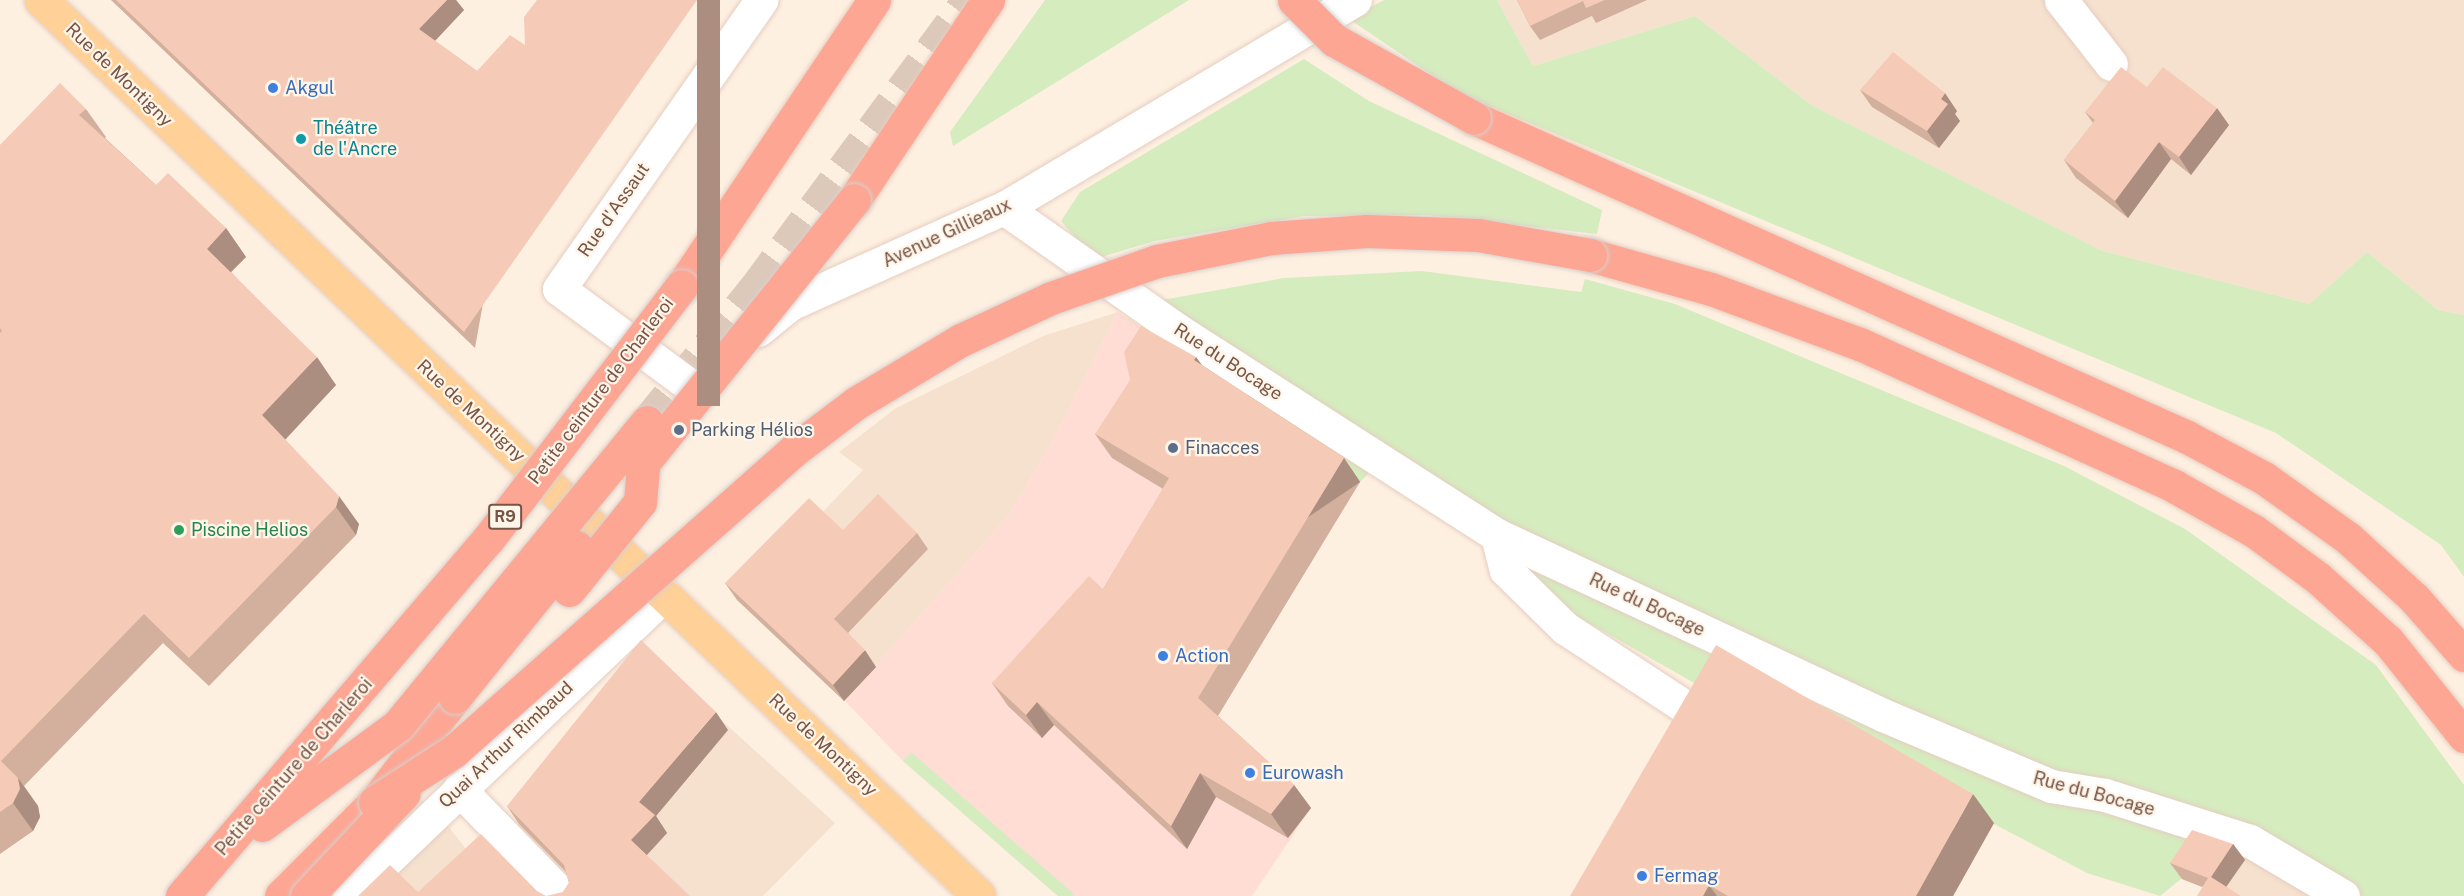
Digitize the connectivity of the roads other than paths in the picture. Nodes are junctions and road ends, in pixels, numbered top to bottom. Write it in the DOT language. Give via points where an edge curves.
graph roads {
  1 [pos="41,0"];
  2 [pos="761,0"];
  3 [pos="874,0"];
  4 [pos="988,0"];
  5 [pos="1294,0"];
  6 [pos="1355,0"];
  7 [pos="2061,0"];
  8 [pos="2111,64"];
  9 [pos="1005,208"];
  10 [pos="688,384"];
  11 [pos="582,515"];
  12 [pos="1497,536"];
  13 [pos="664,596"];
  14 [pos="2464,655"];
  15 [pos="1687,708"];
  16 [pos="2464,736"];
  17 [pos="459,789"];
  18 [pos="375,802"];
  19 [pos="166,896"];
  20 [pos="182,896"];
  21 [pos="281,896"];
  22 [pos="307,896"];
  23 [pos="349,896"];
  24 [pos="563,896"];
  25 [pos="979,896"];
  26 [pos="2343,896"];
  1 -- 11 [label="main road, Rue de Montigny"];
  2 -- 10 [label="street, Rue d'Assaut" via="559,289"];
  3 -- 20 [label="highway, Petite ceinture de Charleroi / R9, bridge" via="682,286 489,538"];
  4 -- 18 [label="highway, bridge" via="854,200"];
  5 -- 14 [label="highway, bridge" via="1334,40 1474,118 2187,437 2264,478 2348,538 2414,598"];
  6 -- 9 [label="street, Avenue Gillieaux"];
  7 -- 8 [label="street"];
  9 -- 10 [label="street, Avenue Gillieaux" via="790,304"];
  9 -- 12 [label="street, Rue du Bocage" via="1176,329"];
  10 -- 11 [label="street, Avenue Gillieaux"];
  11 -- 13 [label="main road, Rue de Montigny"];
  12 -- 15 [label="street" via="1506,570 1565,628"];
  12 -- 26 [label="street, Rue du Bocage" via="1883,715 2051,786 2105,795 2250,841"];
  13 -- 17 [label="street, Quai Arthur Rimbaud"];
  13 -- 25 [label="main road, Rue de Montigny"];
  16 -- 18 [label="highway, bridge" via="2388,641 2318,578 2254,531 2174,486 1860,344 1711,288 1590,255 1478,235 1367,231 1281,237 1157,261 1051,298 961,340 856,403 803,443 454,751"];
  17 -- 23 [label="street, Quai Arthur Rimbaud"];
  17 -- 24 [label="street"];
  18 -- 21 [label="highway"];
  19 -- 22 [label="highway, bridge" via="398,725 647,422 640,502 418,779"];
}
